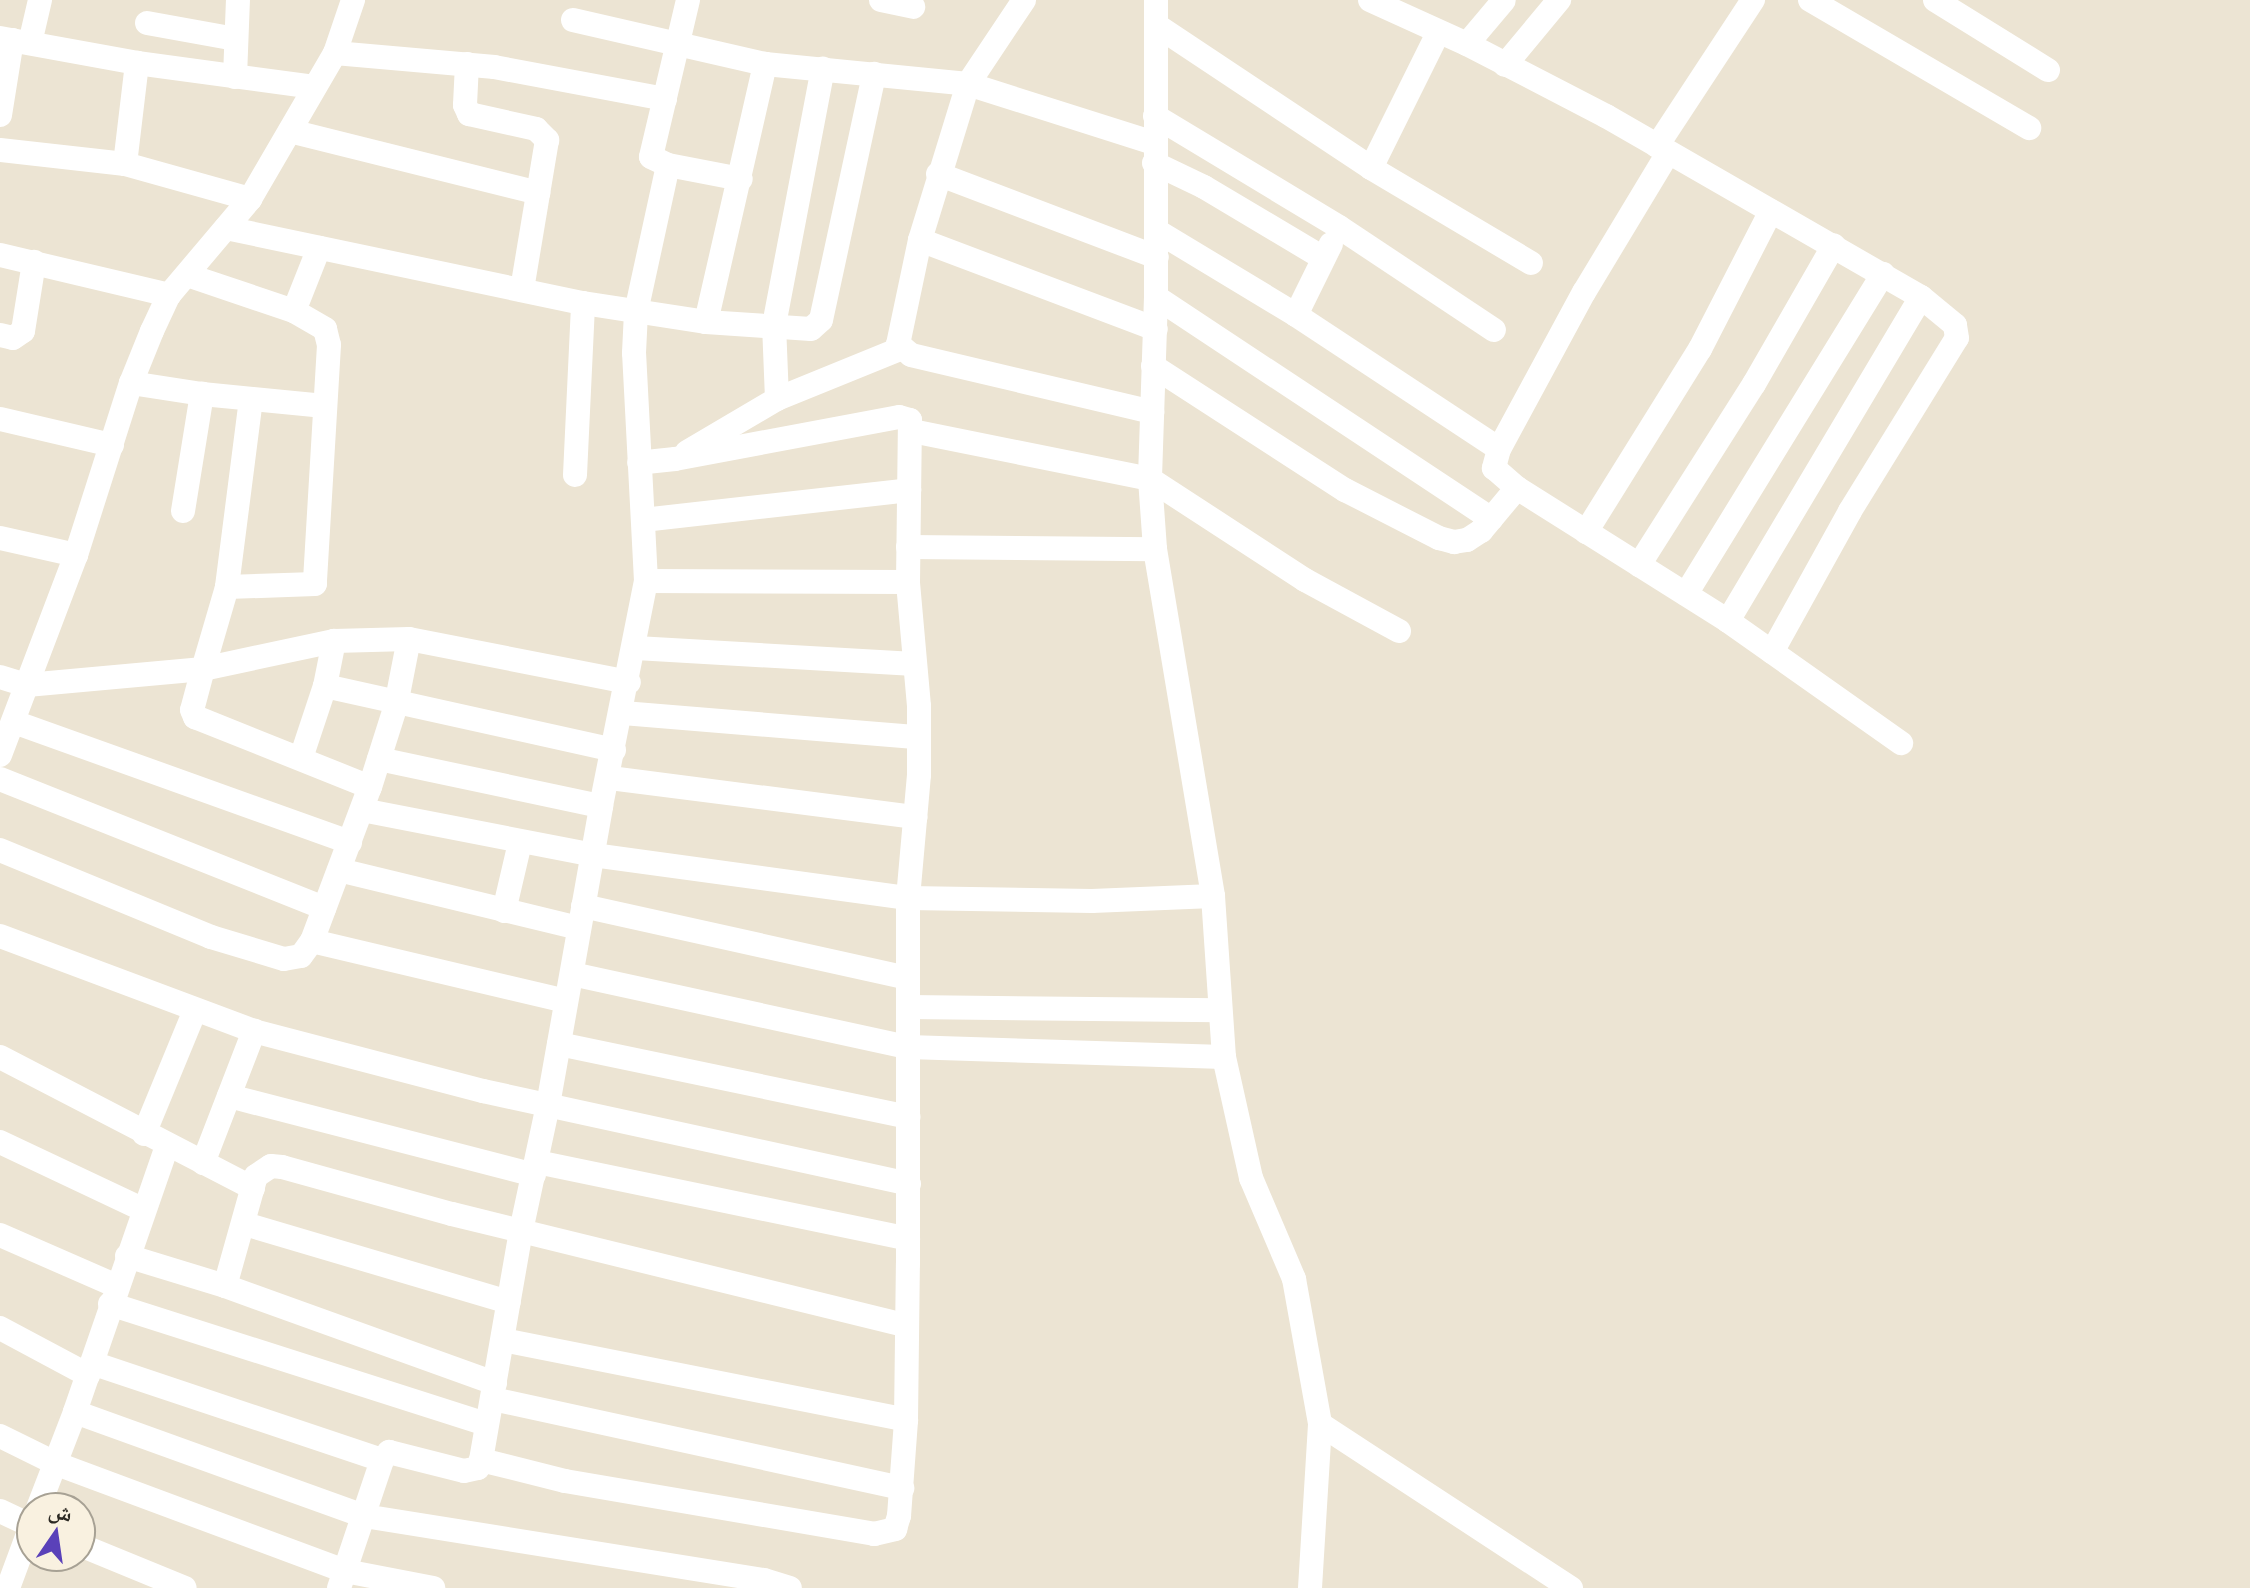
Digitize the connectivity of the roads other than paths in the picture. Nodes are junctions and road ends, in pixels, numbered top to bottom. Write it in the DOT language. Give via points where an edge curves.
graph roads {
  1 [pos="40,0"];
  2 [pos="238,0"];
  3 [pos="353,0"];
  4 [pos="688,0"];
  5 [pos="881,0"];
  6 [pos="1024,0"];
  7 [pos="1156,0"];
  8 [pos="1370,0"];
  9 [pos="1504,0"];
  10 [pos="1559,0"];
  11 [pos="1810,0"];
  12 [pos="1935,0"];
  13 [pos="1746,2"];
  14 [pos="913,7"];
  15 [pos="573,20"];
  16 [pos="147,23"];
  17 [pos="1156,25"];
  18 [pos="1438,33"];
  19 [pos="236,39"];
  20 [pos="14,40"];
  21 [pos="680,44"];
  22 [pos="1467,44"];
  23 [pos="335,53"];
  24 [pos="137,63"];
  25 [pos="467,64"];
  26 [pos="765,64"];
  27 [pos="1505,65"];
  28 [pos="823,69"];
  29 [pos="2048,70"];
  30 [pos="874,74"];
  31 [pos="235,77"];
  32 [pos="968,84"];
  33 [pos="314,87"];
  34 [pos="665,99"];
  35 [pos="0,115"];
  36 [pos="1155,116"];
  37 [pos="2029,128"];
  38 [pos="290,131"];
  39 [pos="0,150"];
  40 [pos="1662,150"];
  41 [pos="1154,153"];
  42 [pos="125,164"];
  43 [pos="668,165"];
  44 [pos="1371,168"];
  45 [pos="938,174"];
  46 [pos="741,179"];
  47 [pos="538,193"];
  48 [pos="250,199"];
  49 [pos="1771,211"];
  50 [pos="1339,227"];
  51 [pos="226,228"];
  52 [pos="1157,231"];
  53 [pos="920,240"];
  54 [pos="1834,245"];
  55 [pos="319,248"];
  56 [pos="0,255"];
  57 [pos="1157,257"];
  58 [pos="1323,258"];
  59 [pos="34,262"];
  60 [pos="1531,263"];
  61 [pos="1883,274"];
  62 [pos="187,275"];
  63 [pos="522,290"];
  64 [pos="169,295"];
  65 [pos="1156,297"];
  66 [pos="1921,297"];
  67 [pos="583,303"];
  68 [pos="294,311"];
  69 [pos="636,312"];
  70 [pos="1296,315"];
  71 [pos="706,322"];
  72 [pos="774,325"];
  73 [pos="1156,329"];
  74 [pos="1494,330"];
  75 [pos="0,335"];
  76 [pos="900,349"];
  77 [pos="1153,366"];
  78 [pos="131,383"];
  79 [pos="202,394"];
  80 [pos="251,399"];
  81 [pos="777,399"];
  82 [pos="324,406"];
  83 [pos="1152,412"];
  84 [pos="0,419"];
  85 [pos="912,431"];
  86 [pos="112,445"];
  87 [pos="1499,449"];
  88 [pos="675,459"];
  89 [pos="639,463"];
  90 [pos="575,475"];
  91 [pos="1150,479"];
  92 [pos="1517,488"];
  93 [pos="909,490"];
  94 [pos="183,511"];
  95 [pos="1491,519"];
  96 [pos="643,520"];
  97 [pos="1586,532"];
  98 [pos="0,538"];
  99 [pos="908,547"];
  100 [pos="1155,549"];
  101 [pos="76,555"];
  102 [pos="1639,565"];
  103 [pos="646,581"];
  104 [pos="908,582"];
  105 [pos="227,587"];
  106 [pos="1686,594"];
  107 [pos="1728,621"];
  108 [pos="1399,631"];
  109 [pos="409,639"];
  110 [pos="334,641"];
  111 [pos="636,648"];
  112 [pos="1772,652"];
  113 [pos="915,664"];
  114 [pos="203,669"];
  115 [pos="0,677"];
  116 [pos="629,682"];
  117 [pos="27,685"];
  118 [pos="325,686"];
  119 [pos="396,705"];
  120 [pos="623,713"];
  121 [pos="14,722"];
  122 [pos="918,737"];
  123 [pos="1901,743"];
  124 [pos="614,750"];
  125 [pos="1,751"];
  126 [pos="301,758"];
  127 [pos="379,759"];
  128 [pos="610,778"];
  129 [pos="0,779"];
  130 [pos="366,798"];
  131 [pos="601,806"];
  132 [pos="916,817"];
  133 [pos="350,842"];
  134 [pos="520,843"];
  135 [pos="0,850"];
  136 [pos="593,855"];
  137 [pos="339,870"];
  138 [pos="1213,896"];
  139 [pos="908,898"];
  140 [pos="324,908"];
  141 [pos="504,911"];
  142 [pos="581,917"];
  143 [pos="0,936"];
  144 [pos="312,941"];
  145 [pos="572,974"];
  146 [pos="907,978"];
  147 [pos="566,1001"];
  148 [pos="908,1007"];
  149 [pos="195,1010"];
  150 [pos="1220,1010"];
  151 [pos="254,1031"];
  152 [pos="559,1044"];
  153 [pos="908,1047"];
  154 [pos="0,1057"];
  155 [pos="1224,1057"];
  156 [pos="229,1096"];
  157 [pos="548,1105"];
  158 [pos="908,1117"];
  159 [pos="144,1134"];
  160 [pos="0,1142"];
  161 [pos="167,1146"];
  162 [pos="203,1163"];
  163 [pos="536,1169"];
  164 [pos="909,1184"];
  165 [pos="253,1188"];
  166 [pos="144,1210"];
  167 [pos="245,1224"];
  168 [pos="521,1231"];
  169 [pos="0,1235"];
  170 [pos="908,1239"];
  171 [pos="127,1256"];
  172 [pos="225,1286"];
  173 [pos="114,1295"];
  174 [pos="509,1302"];
  175 [pos="905,1325"];
  176 [pos="0,1328"];
  177 [pos="503,1340"];
  178 [pos="90,1369"];
  179 [pos="494,1391"];
  180 [pos="75,1412"];
  181 [pos="906,1420"];
  182 [pos="486,1424"];
  183 [pos="1320,1424"];
  184 [pos="0,1436"];
  185 [pos="382,1460"];
  186 [pos="481,1460"];
  187 [pos="57,1464"];
  188 [pos="902,1488"];
  189 [pos="45,1492"];
  190 [pos="364,1516"];
  191 [pos="96,1552"];
  192 [pos="342,1580"];
  193 [pos="185,1588"];
  194 [pos="433,1588"];
  195 [pos="790,1588"];
  196 [pos="1310,1588"];
  197 [pos="1571,1588"];
  1 -- 20 [label="street"];
  2 -- 19 [label="street"];
  3 -- 23 [label="street"];
  4 -- 21 [label="street"];
  5 -- 14 [label="street"];
  6 -- 32 [label="street"];
  7 -- 17 [label="street"];
  8 -- 18 [label="street"];
  9 -- 22 [label="street"];
  10 -- 27 [label="street"];
  11 -- 37 [label="street"];
  12 -- 29 [label="street"];
  13 -- 40 [label="street"];
  15 -- 21 [label="street"];
  16 -- 19 [label="street"];
  17 -- 36 [label="street"];
  17 -- 44 [label="street"];
  18 -- 22 [label="street"];
  18 -- 44 [label="street"];
  19 -- 31 [label="street"];
  20 -- 24 [label="street"];
  20 -- 35 [label="street"];
  21 -- 26 [label="street"];
  21 -- 34 [label="street"];
  22 -- 27 [label="street"];
  23 -- 25 [label="street"];
  23 -- 33 [label="street"];
  24 -- 31 [label="street"];
  24 -- 42 [label="street"];
  25 -- 34 [label="street"];
  25 -- 47 [label="street" via="469,114 529,126 547,140"];
  26 -- 28 [label="street"];
  26 -- 46 [label="street"];
  27 -- 40 [label="street"];
  28 -- 30 [label="street"];
  28 -- 72 [label="street"];
  30 -- 32 [label="street"];
  30 -- 72 [label="street" via="821,320 811,329"];
  31 -- 33 [label="street"];
  32 -- 41 [label="street"];
  32 -- 45 [label="street"];
  33 -- 38 [label="street"];
  34 -- 43 [label="street" via="649,152 653,160"];
  36 -- 41 [label="street"];
  36 -- 50 [label="street"];
  38 -- 47 [label="street"];
  38 -- 48 [label="street"];
  39 -- 42 [label="street"];
  40 -- 49 [label="street"];
  40 -- 87 [label="street"];
  41 -- 52 [label="street"];
  41 -- 58 [label="street"];
  42 -- 48 [label="street"];
  43 -- 46 [label="street"];
  43 -- 69 [label="street"];
  44 -- 60 [label="street"];
  45 -- 53 [label="street"];
  45 -- 57 [label="street"];
  46 -- 71 [label="street"];
  47 -- 63 [label="street"];
  48 -- 51 [label="street"];
  49 -- 54 [label="street"];
  49 -- 97 [label="street" via="1700,349"];
  50 -- 58 [label="street"];
  50 -- 74 [label="street"];
  51 -- 55 [label="street"];
  51 -- 62 [label="street"];
  52 -- 57 [label="street"];
  52 -- 70 [label="street"];
  53 -- 73 [label="street"];
  53 -- 76 [label="street"];
  54 -- 61 [label="street"];
  54 -- 102 [label="street" via="1754,384"];
  55 -- 63 [label="street"];
  55 -- 68 [label="street"];
  56 -- 59 [label="street"];
  57 -- 65 [label="street"];
  58 -- 70 [label="street"];
  59 -- 64 [label="street"];
  59 -- 75 [label="street" via="23,331 13,338"];
  61 -- 66 [label="street"];
  61 -- 106 [label="street"];
  62 -- 64 [label="street"];
  62 -- 68 [label="street"];
  63 -- 67 [label="street"];
  64 -- 78 [label="street"];
  65 -- 73 [label="street"];
  65 -- 95 [label="street"];
  66 -- 107 [label="street"];
  66 -- 112 [label="street" via="1955,325 1957,338 1850,511"];
  67 -- 69 [label="street"];
  67 -- 90 [label="street"];
  68 -- 82 [label="street" via="325,329 329,369"];
  69 -- 71 [label="street"];
  69 -- 89 [label="street"];
  70 -- 87 [label="street"];
  71 -- 72 [label="street"];
  72 -- 81 [label="street"];
  73 -- 77 [label="street"];
  76 -- 81 [label="street"];
  76 -- 83 [label="street"];
  77 -- 83 [label="street"];
  77 -- 95 [label="street" via="1345,490 1439,538 1467,540"];
  78 -- 79 [label="street"];
  78 -- 86 [label="street"];
  79 -- 80 [label="street"];
  79 -- 94 [label="street"];
  80 -- 82 [label="street"];
  80 -- 105 [label="street"];
  81 -- 88 [label="street"];
  82 -- 105 [label="street" via="315,584"];
  83 -- 91 [label="street"];
  84 -- 86 [label="street"];
  85 -- 88 [label="street" via="910,420 899,417"];
  85 -- 91 [label="street"];
  85 -- 93 [label="street"];
  86 -- 101 [label="street"];
  87 -- 92 [label="street" via="1494,468"];
  88 -- 89 [label="street"];
  89 -- 96 [label="street"];
  91 -- 100 [label="street"];
  91 -- 108 [label="street" via="1305,580"];
  92 -- 95 [label="street"];
  92 -- 97 [label="street"];
  93 -- 96 [label="street"];
  93 -- 99 [label="street"];
  96 -- 103 [label="street"];
  97 -- 102 [label="street"];
  98 -- 101 [label="street"];
  99 -- 100 [label="street"];
  99 -- 104 [label="street"];
  100 -- 138 [label="street"];
  101 -- 117 [label="street"];
  102 -- 106 [label="street"];
  103 -- 104 [label="street"];
  103 -- 111 [label="street"];
  104 -- 113 [label="street"];
  105 -- 114 [label="street"];
  106 -- 107 [label="street"];
  107 -- 112 [label="street"];
  109 -- 110 [label="street"];
  109 -- 116 [label="street"];
  109 -- 119 [label="street"];
  110 -- 114 [label="street"];
  110 -- 118 [label="street"];
  111 -- 113 [label="street"];
  111 -- 116 [label="street"];
  112 -- 123 [label="street"];
  113 -- 122 [label="street"];
  114 -- 117 [label="street"];
  114 -- 126 [label="street" via="192,710 195,717"];
  115 -- 117 [label="street"];
  116 -- 120 [label="street"];
  117 -- 121 [label="street"];
  118 -- 119 [label="street"];
  118 -- 126 [label="street"];
  119 -- 124 [label="street"];
  119 -- 127 [label="street"];
  120 -- 122 [label="street"];
  120 -- 124 [label="street"];
  121 -- 125 [label="street"];
  121 -- 133 [label="street"];
  122 -- 132 [label="street"];
  124 -- 128 [label="street"];
  126 -- 130 [label="street"];
  127 -- 130 [label="street"];
  127 -- 131 [label="street"];
  128 -- 131 [label="street"];
  128 -- 132 [label="street"];
  129 -- 140 [label="street"];
  130 -- 133 [label="street"];
  130 -- 134 [label="street"];
  131 -- 136 [label="street"];
  132 -- 139 [label="street"];
  133 -- 137 [label="street"];
  134 -- 136 [label="street"];
  134 -- 141 [label="street"];
  135 -- 144 [label="street" via="264,954 301,956"];
  136 -- 139 [label="street"];
  136 -- 142 [label="street"];
  137 -- 140 [label="street"];
  137 -- 141 [label="street"];
  138 -- 139 [label="street" via="1092,901"];
  138 -- 150 [label="street"];
  139 -- 146 [label="street"];
  140 -- 144 [label="street"];
  141 -- 142 [label="street"];
  142 -- 145 [label="street"];
  142 -- 146 [label="street"];
  143 -- 149 [label="street"];
  144 -- 147 [label="street"];
  145 -- 147 [label="street"];
  145 -- 153 [label="street"];
  146 -- 148 [label="street"];
  147 -- 152 [label="street"];
  148 -- 150 [label="street"];
  148 -- 153 [label="street"];
  149 -- 151 [label="street"];
  149 -- 159 [label="street"];
  150 -- 155 [label="street"];
  151 -- 156 [label="street"];
  151 -- 157 [label="street"];
  152 -- 157 [label="street"];
  152 -- 158 [label="street"];
  153 -- 155 [label="street"];
  153 -- 158 [label="street"];
  154 -- 159 [label="street"];
  155 -- 183 [label="street" via="1251,1178 1294,1279"];
  156 -- 162 [label="street"];
  156 -- 163 [label="street"];
  157 -- 163 [label="street"];
  157 -- 164 [label="street"];
  158 -- 164 [label="street"];
  159 -- 161 [label="street"];
  160 -- 166 [label="street"];
  161 -- 162 [label="street"];
  161 -- 166 [label="street"];
  162 -- 165 [label="street"];
  163 -- 168 [label="street"];
  163 -- 170 [label="street"];
  164 -- 170 [label="street"];
  165 -- 167 [label="street"];
  165 -- 168 [label="street" via="262,1170 294,1168"];
  166 -- 171 [label="street"];
  167 -- 172 [label="street"];
  167 -- 174 [label="street"];
  168 -- 174 [label="street"];
  168 -- 175 [label="street"];
  169 -- 173 [label="street"];
  170 -- 175 [label="street"];
  171 -- 172 [label="street"];
  171 -- 173 [label="street"];
  172 -- 179 [label="street"];
  173 -- 178 [label="street"];
  173 -- 182 [label="street"];
  174 -- 177 [label="street"];
  175 -- 181 [label="street"];
  176 -- 178 [label="street"];
  177 -- 179 [label="street"];
  177 -- 181 [label="street"];
  178 -- 180 [label="street"];
  178 -- 185 [label="street"];
  179 -- 182 [label="street"];
  179 -- 188 [label="street"];
  180 -- 187 [label="street"];
  180 -- 190 [label="street"];
  181 -- 188 [label="street"];
  182 -- 186 [label="street"];
  183 -- 196 [label="street"];
  183 -- 197 [label="street"];
  184 -- 187 [label="street"];
  185 -- 186 [label="street" via="389,1452 404,1453 464,1471 478,1468"];
  185 -- 190 [label="street"];
  186 -- 188 [label="street" via="565,1481 874,1534 895,1529"];
  187 -- 189 [label="street"];
  187 -- 192 [label="street"];
  190 -- 192 [label="street"];
  190 -- 195 [label="street"];
  191 -- 193 [label="street"];
  192 -- 194 [label="street"];
}
